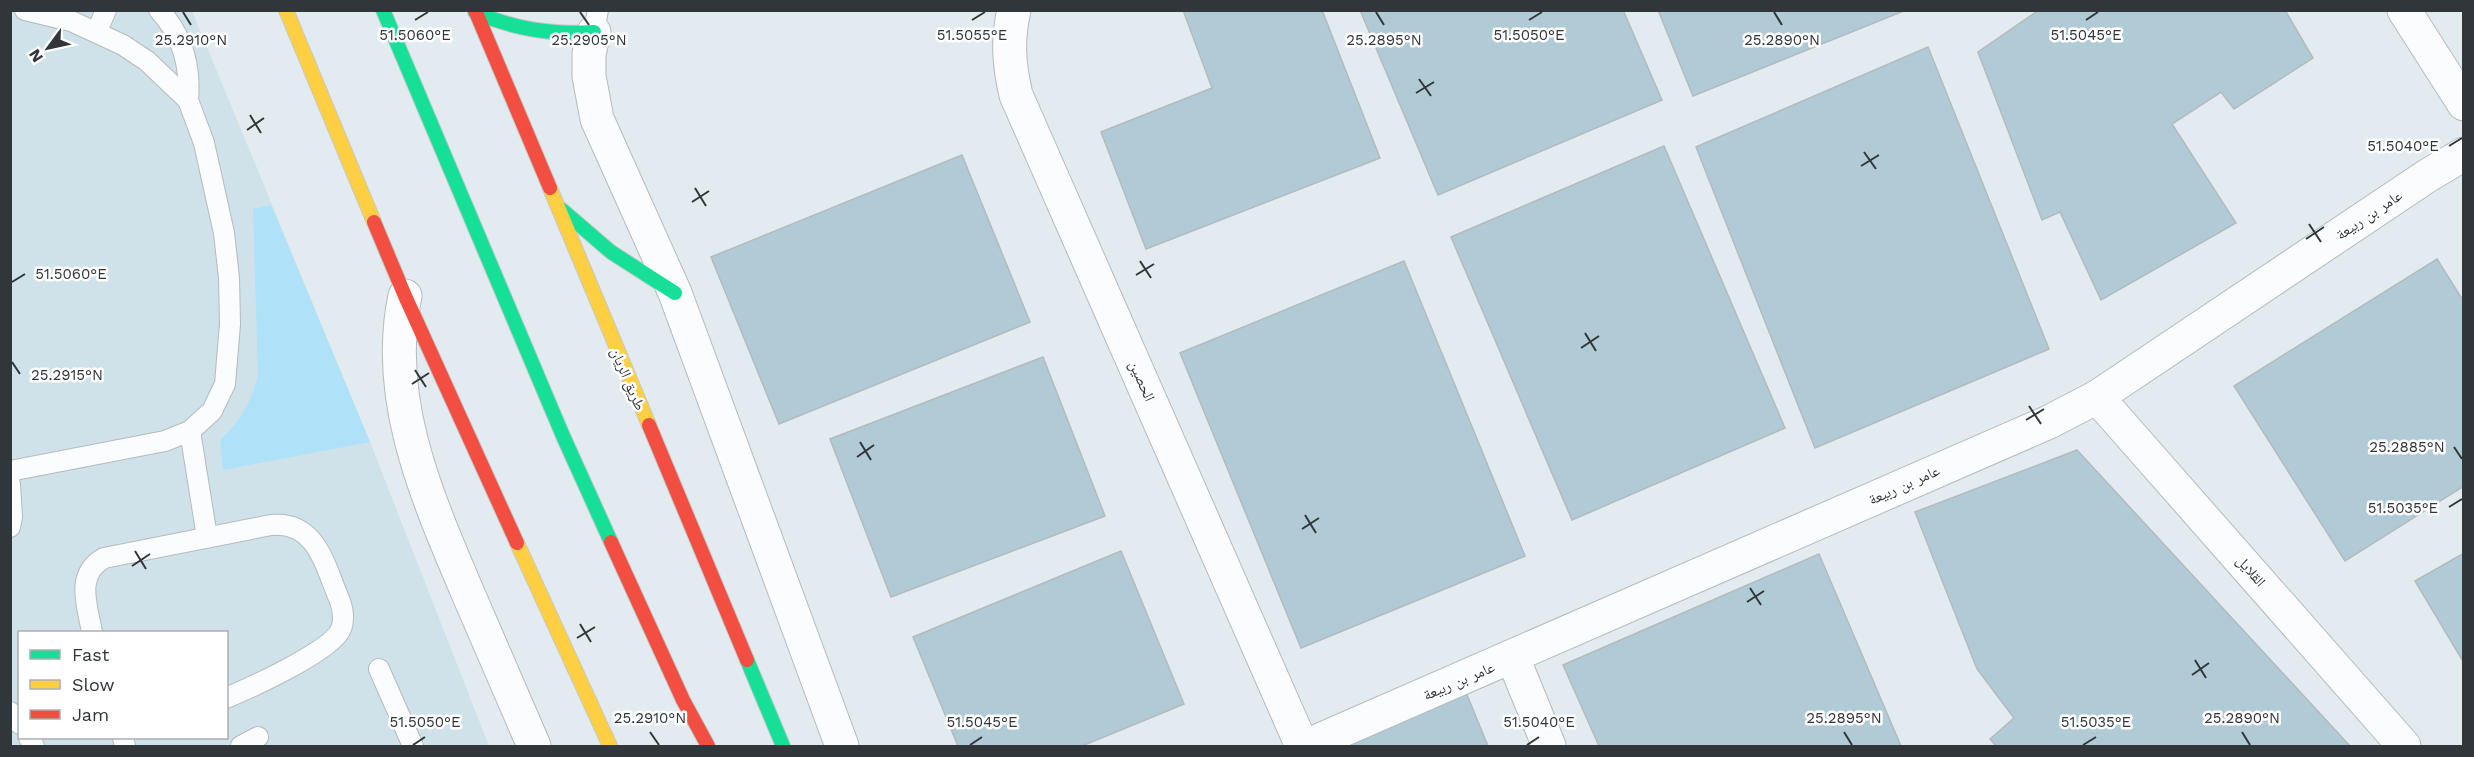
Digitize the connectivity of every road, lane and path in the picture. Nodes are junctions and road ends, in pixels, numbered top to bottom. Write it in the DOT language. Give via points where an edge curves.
graph roads {
  1 [pos="25,10"];
  2 [pos="106,10"];
  3 [pos="159,10"];
  4 [pos="286,10"];
  5 [pos="382,10"];
  6 [pos="1014,10"];
  7 [pos="2404,10"];
  8 [pos="475,11"];
  9 [pos="596,21"];
  10 [pos="97,31"];
  11 [pos="188,100"];
  12 [pos="2463,104"];
  13 [pos="2463,154"];
  14 [pos="555,203"];
  15 [pos="675,293"];
  16 [pos="405,296"];
  17 [pos="2097,397"];
  18 [pos="190,431"];
  19 [pos="10,471"];
  20 [pos="10,484"];
  21 [pos="10,526"];
  22 [pos="207,537"];
  23 [pos="92,631"];
  24 [pos="1513,658"];
  25 [pos="379,669"];
  26 [pos="228,697"];
  27 [pos="411,746"];
  28 [pos="534,747"];
  29 [pos="610,747"];
  30 [pos="708,747"];
  31 [pos="783,747"];
  32 [pos="842,747"];
  33 [pos="1304,747"];
  34 [pos="1549,747"];
  35 [pos="2404,747"];
  1 -- 10 [label="lane"];
  2 -- 10 [label="lane"];
  3 -- 11 [label="lane" via="187,59"];
  4 -- 16 [label="highway"];
  5 -- 30 [label="highway" via="563,436"];
  6 -- 33 [label="street, الحصين" via="1009,67 1016,94"];
  7 -- 12 [label="street"];
  8 -- 9 [label="highway" via="503,24 563,35"];
  8 -- 14 [label="highway, طريق الريان"];
  9 -- 15 [label="street" via="589,76 597,119"];
  10 -- 11 [label="lane" via="147,61"];
  11 -- 18 [label="lane" via="204,143 224,233 230,324 225,384 212,411"];
  13 -- 17 [label="street, عامر بن ربيعة"];
  14 -- 15 [label="highway" via="611,252"];
  14 -- 31 [label="highway, طريق الريان"];
  15 -- 32 [label="street"];
  16 -- 28 [label="street" via="399,321 400,369 416,461 431,507"];
  16 -- 29 [label="highway"];
  17 -- 24 [label="street, عامر بن ربيعة" via="2049,422"];
  17 -- 35 [label="street, القلايل"];
  18 -- 19 [label="lane" via="165,441"];
  18 -- 22 [label="lane"];
  20 -- 21 [label="lane"];
  22 -- 23 [label="lane" via="96,562 84,586"];
  22 -- 26 [label="lane" via="281,524 302,530 316,546 344,610 336,637 284,670"];
  24 -- 33 [label="street, عامر بن ربيعة"];
  24 -- 34 [label="street"];
  25 -- 27 [label="lane"];
}
